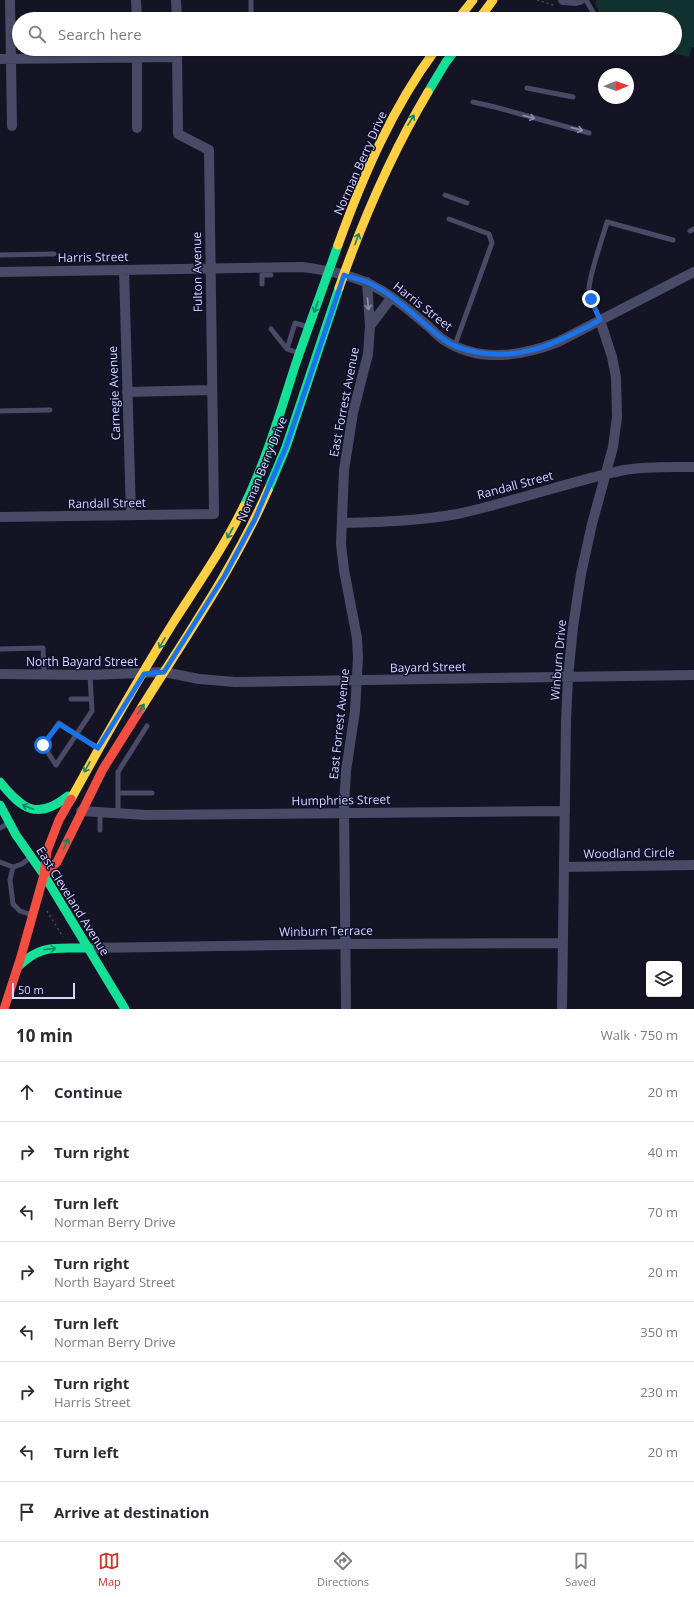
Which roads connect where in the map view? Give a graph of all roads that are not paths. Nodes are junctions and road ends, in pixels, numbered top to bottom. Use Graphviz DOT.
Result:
graph roads {
  1 [pos="10,0"];
  2 [pos="136,0"];
  3 [pos="176,0"];
  4 [pos="251,0"];
  5 [pos="473,0"];
  6 [pos="493,0"];
  7 [pos="564,0"];
  8 [pos="580,0"];
  9 [pos="586,0"];
  10 [pos="136,12"];
  11 [pos="177,12"];
  12 [pos="252,12"];
  13 [pos="464,12"];
  14 [pos="484,12"];
  15 [pos="593,12"];
  16 [pos="71,56"];
  17 [pos="137,56"];
  18 [pos="177,56"];
  19 [pos="431,56"];
  20 [pos="451,56"];
  21 [pos="5,59"];
  22 [pos="527,88"];
  23 [pos="573,97"];
  24 [pos="473,102"];
  25 [pos="12,126"];
  26 [pos="137,128"];
  27 [pos="589,133"];
  28 [pos="445,195"];
  29 [pos="466,202"];
  30 [pos="449,219"];
  31 [pos="673,240"];
  32 [pos="54,254"];
  33 [pos="0,255"];
  34 [pos="210,268"];
  35 [pos="124,270"];
  36 [pos="329,270"];
  37 [pos="0,272"];
  38 [pos="694,272"];
  39 [pos="271,275"];
  40 [pos="344,275"];
  41 [pos="367,282"];
  42 [pos="262,284"];
  43 [pos="392,297"];
  44 [pos="600,320"];
  45 [pos="370,326"];
  46 [pos="309,327"];
  47 [pos="271,329"];
  48 [pos="455,346"];
  49 [pos="287,349"];
  50 [pos="300,354"];
  51 [pos="211,390"];
  52 [pos="127,392"];
  53 [pos="50,410"];
  54 [pos="0,411"];
  55 [pos="694,467"];
  56 [pos="606,475"];
  57 [pos="214,514"];
  58 [pos="130,515"];
  59 [pos="0,517"];
  60 [pos="342,523"];
  61 [pos="0,649"];
  62 [pos="164,672"];
  63 [pos="0,674"];
  64 [pos="144,674"];
  65 [pos="44,675"];
  66 [pos="90,675"];
  67 [pos="694,675"];
  68 [pos="568,677"];
  69 [pos="358,681"];
  70 [pos="71,699"];
  71 [pos="91,699"];
  72 [pos="147,726"];
  73 [pos="76,734"];
  74 [pos="98,748"];
  75 [pos="0,782"];
  76 [pos="74,791"];
  77 [pos="118,793"];
  78 [pos="152,793"];
  79 [pos="0,805"];
  80 [pos="81,811"];
  81 [pos="564,811"];
  82 [pos="100,813"];
  83 [pos="118,813"];
  84 [pos="344,813"];
  85 [pos="10,823"];
  86 [pos="0,828"];
  87 [pos="100,830"];
  88 [pos="32,857"];
  89 [pos="0,862"];
  90 [pos="694,865"];
  91 [pos="13,867"];
  92 [pos="564,868"];
  93 [pos="44,875"];
  94 [pos="33,915"];
  95 [pos="563,943"];
  96 [pos="346,944"];
  97 [pos="89,948"];
  98 [pos="18,968"];
  99 [pos="4,1009"];
  100 [pos="125,1009"];
  101 [pos="346,1009"];
  102 [pos="562,1009"];
  1 -- 21 [label="street"];
  2 -- 10 [label="street"];
  3 -- 11 [label="street"];
  4 -- 12 [label="lane"];
  5 -- 13 [label="main road"];
  6 -- 14 [label="main road"];
  7 -- 8 [label="street"];
  9 -- 15 [label="lane"];
  16 -- 21 [label="street"];
  17 -- 26 [label="street"];
  18 -- 34 [label="street, Fulton Avenue"];
  19 -- 36 [label="main road, Norman Berry Drive"];
  40 -- 20 [label="main road, Norman Berry Drive, one-way"];
  21 -- 25 [label="street"];
  22 -- 23 [label="lane"];
  24 -- 27 [label="lane, one-way"];
  28 -- 29 [label="lane"];
  30 -- 48 [label="lane"];
  31 -- 44 [label="lane"];
  32 -- 33 [label="lane"];
  34 -- 35 [label="street, Harris Street"];
  34 -- 36 [label="street, Harris Street"];
  34 -- 51 [label="street, Fulton Avenue"];
  35 -- 37 [label="street, Harris Street"];
  35 -- 52 [label="street, Carnegie Avenue"];
  36 -- 40 [label="street, Harris Street"];
  36 -- 46 [label="main road, Norman Berry Drive, one-way"];
  38 -- 44 [label="street, Harris Street"];
  39 -- 42 [label="lane"];
  40 -- 41 [label="street, Harris Street"];
  40 -- 62 [label="main road, Norman Berry Drive"];
  41 -- 43 [label="street, Harris Street"];
  41 -- 45 [label="street, East Forrest Avenue, one-way"];
  43 -- 45 [label="street"];
  43 -- 48 [label="street, Harris Street"];
  44 -- 48 [label="street, Harris Street"];
  44 -- 56 [label="street, Winburn Drive"];
  45 -- 60 [label="street, East Forrest Avenue"];
  46 -- 49 [label="lane"];
  46 -- 50 [label="main road, Norman Berry Drive"];
  47 -- 49 [label="lane"];
  49 -- 50 [label="lane"];
  50 -- 64 [label="main road, Norman Berry Drive, one-way"];
  51 -- 52 [label="street"];
  51 -- 57 [label="street, Fulton Avenue"];
  52 -- 58 [label="street, Carnegie Avenue"];
  53 -- 54 [label="lane"];
  55 -- 56 [label="street, Randall Street"];
  56 -- 60 [label="street, Randall Street"];
  56 -- 68 [label="street, Winburn Drive"];
  57 -- 58 [label="street, Randall Street"];
  58 -- 59 [label="street, Randall Street"];
  60 -- 69 [label="street, East Forrest Avenue"];
  61 -- 65 [label="lane"];
  62 -- 64 [label="street, North Bayard Street"];
  62 -- 69 [label="street, Bayard Street"];
  80 -- 62 [label="main road, Norman Berry Drive, one-way"];
  63 -- 65 [label="street, North Bayard Street"];
  64 -- 66 [label="street, North Bayard Street"];
  64 -- 74 [label="main road, Norman Berry Drive"];
  65 -- 66 [label="street, North Bayard Street"];
  66 -- 71 [label="lane"];
  67 -- 68 [label="street, Bayard Street"];
  68 -- 69 [label="street, Bayard Street"];
  68 -- 81 [label="street, Winburn Drive"];
  69 -- 84 [label="street, East Forrest Avenue"];
  70 -- 71 [label="lane"];
  71 -- 73 [label="lane"];
  72 -- 77 [label="lane"];
  73 -- 73 [label="lane"];
  73 -- 74 [label="lane"];
  74 -- 76 [label="main road, Norman Berry Drive, one-way"];
  76 -- 75 [label="main road, one-way"];
  76 -- 93 [label="main road, Norman Berry Drive"];
  77 -- 78 [label="lane"];
  77 -- 83 [label="lane"];
  79 -- 85 [label="main road, East Cleveland Avenue"];
  80 -- 82 [label="street"];
  93 -- 80 [label="main road, Norman Berry Drive, one-way"];
  81 -- 84 [label="street, Humphries Street"];
  81 -- 92 [label="street, Winburn Drive"];
  82 -- 83 [label="street"];
  82 -- 87 [label="lane"];
  83 -- 84 [label="street, Humphries Street"];
  84 -- 96 [label="street, East Forrest Avenue"];
  85 -- 86 [label="lane"];
  85 -- 88 [label="main road, East Cleveland Avenue"];
  88 -- 91 [label="lane"];
  88 -- 93 [label="main road, East Cleveland Avenue"];
  89 -- 91 [label="lane"];
  90 -- 92 [label="street, Woodland Circle"];
  91 -- 94 [label="lane"];
  92 -- 95 [label="street, Winburn Drive"];
  93 -- 94 [label="main road, Norman Berry Drive"];
  93 -- 97 [label="main road, East Cleveland Avenue"];
  94 -- 98 [label="main road, Norman Berry Drive"];
  95 -- 96 [label="street, Winburn Terrace"];
  95 -- 102 [label="street, Winburn Drive"];
  96 -- 97 [label="street, Winburn Terrace"];
  96 -- 101 [label="street, East Forrest Avenue"];
  98 -- 97 [label="main road, one-way"];
  97 -- 100 [label="main road, East Cleveland Avenue"];
  98 -- 99 [label="main road, Norman Berry Drive"];
}
